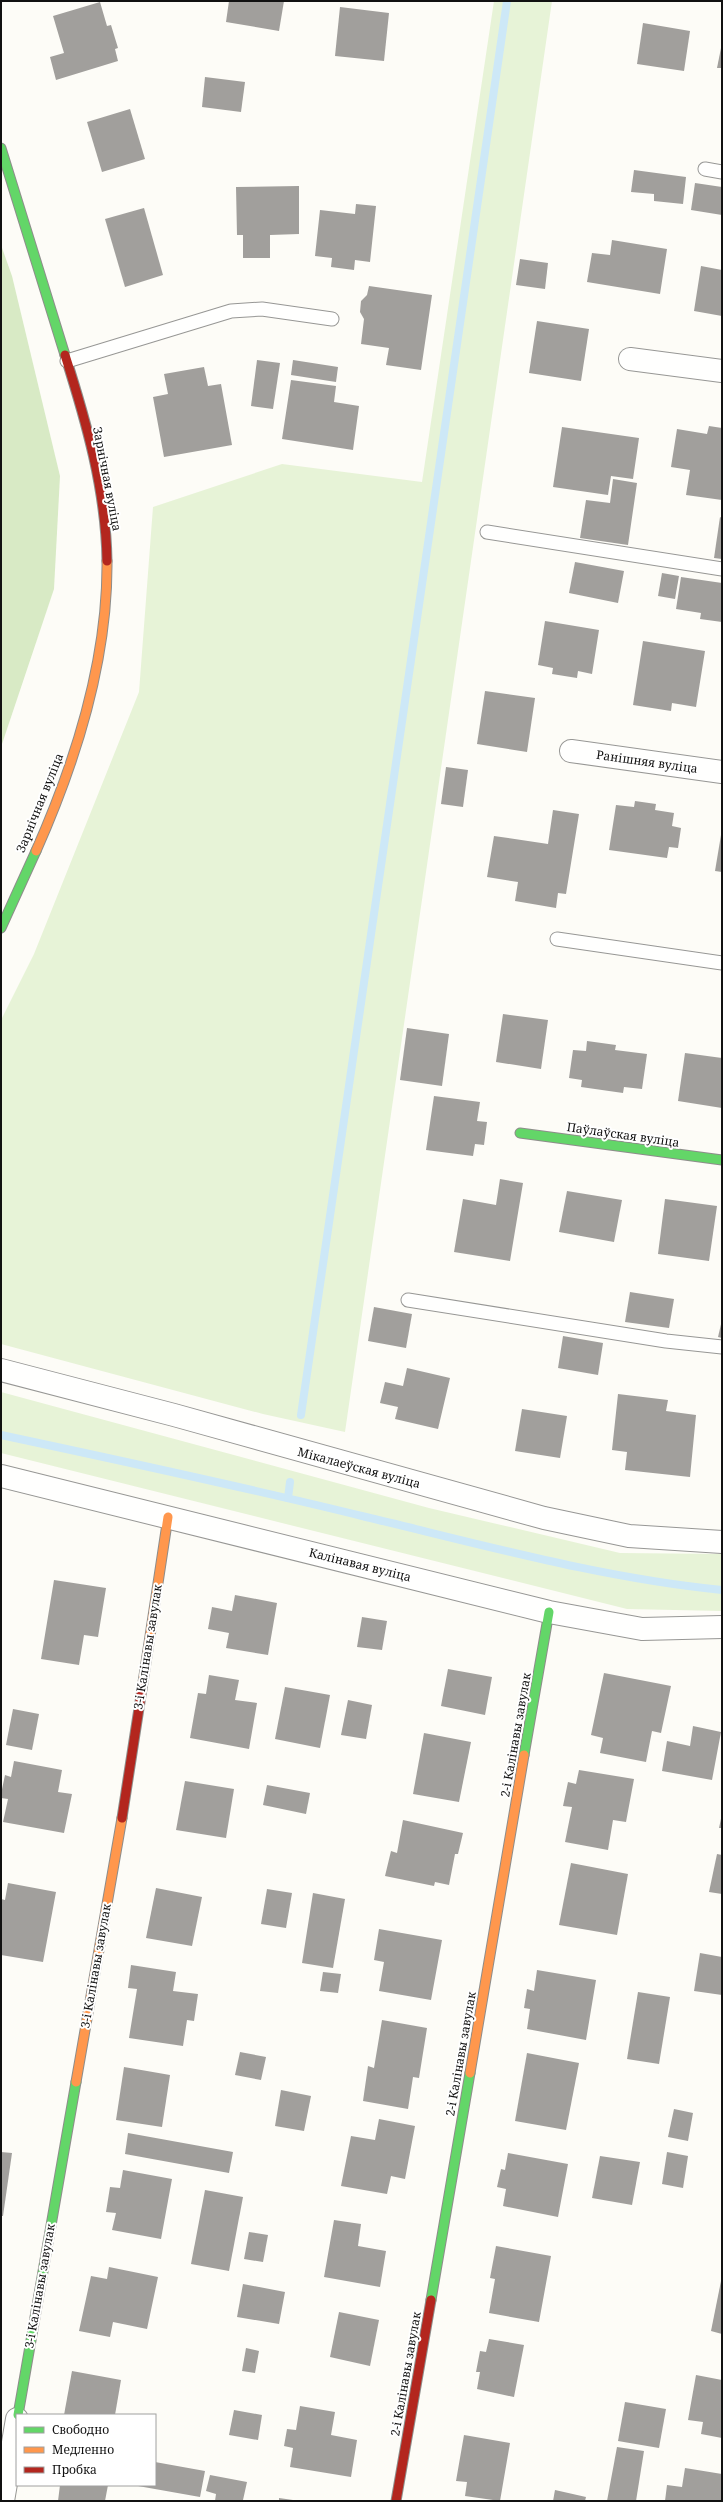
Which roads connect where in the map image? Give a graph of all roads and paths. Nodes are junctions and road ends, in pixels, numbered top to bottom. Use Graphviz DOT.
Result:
graph roads {
  1 [pos="1,148"];
  2 [pos="705,169"];
  3 [pos="722,172"];
  4 [pos="332,319"];
  5 [pos="630,359"];
  6 [pos="67,361"];
  7 [pos="722,371"];
  8 [pos="488,532"];
  9 [pos="722,569"];
  10 [pos="571,751"];
  11 [pos="722,772"];
  12 [pos="1,928"];
  13 [pos="557,939"];
  14 [pos="722,963"];
  15 [pos="520,1133"];
  16 [pos="722,1160"];
  17 [pos="408,1300"];
  18 [pos="722,1347"];
  19 [pos="1,1370"];
  20 [pos="1,1476"];
  21 [pos="168,1517"];
  22 [pos="722,1542"];
  23 [pos="549,1612"];
  24 [pos="722,1627"];
  25 [pos="18,2414"];
  26 [pos="16,2424"];
  27 [pos="3,2501"];
  28 [pos="396,2501"];
  1 -- 6 [label="street, Зарнічная вуліца"];
  2 -- 3 [label="lane"];
  4 -- 6 [label="lane"];
  5 -- 7 [label="street"];
  6 -- 12 [label="street, Зарнічная вуліца"];
  8 -- 9 [label="lane"];
  10 -- 11 [label="street, Ранішняя вуліца"];
  13 -- 14 [label="lane"];
  15 -- 16 [label="street, Паўлаўская вуліца"];
  17 -- 18 [label="lane"];
  19 -- 22 [label="street, Мікалаеўская вуліца"];
  20 -- 21 [label="street, Калінавая вуліца"];
  21 -- 23 [label="street, Калінавая вуліца"];
  21 -- 25 [label="street, 3-і Калінавы завулак"];
  23 -- 24 [label="street, Калінавая вуліца"];
  23 -- 28 [label="street, 2-і Калінавы завулак"];
  26 -- 27 [label="street"];
}
